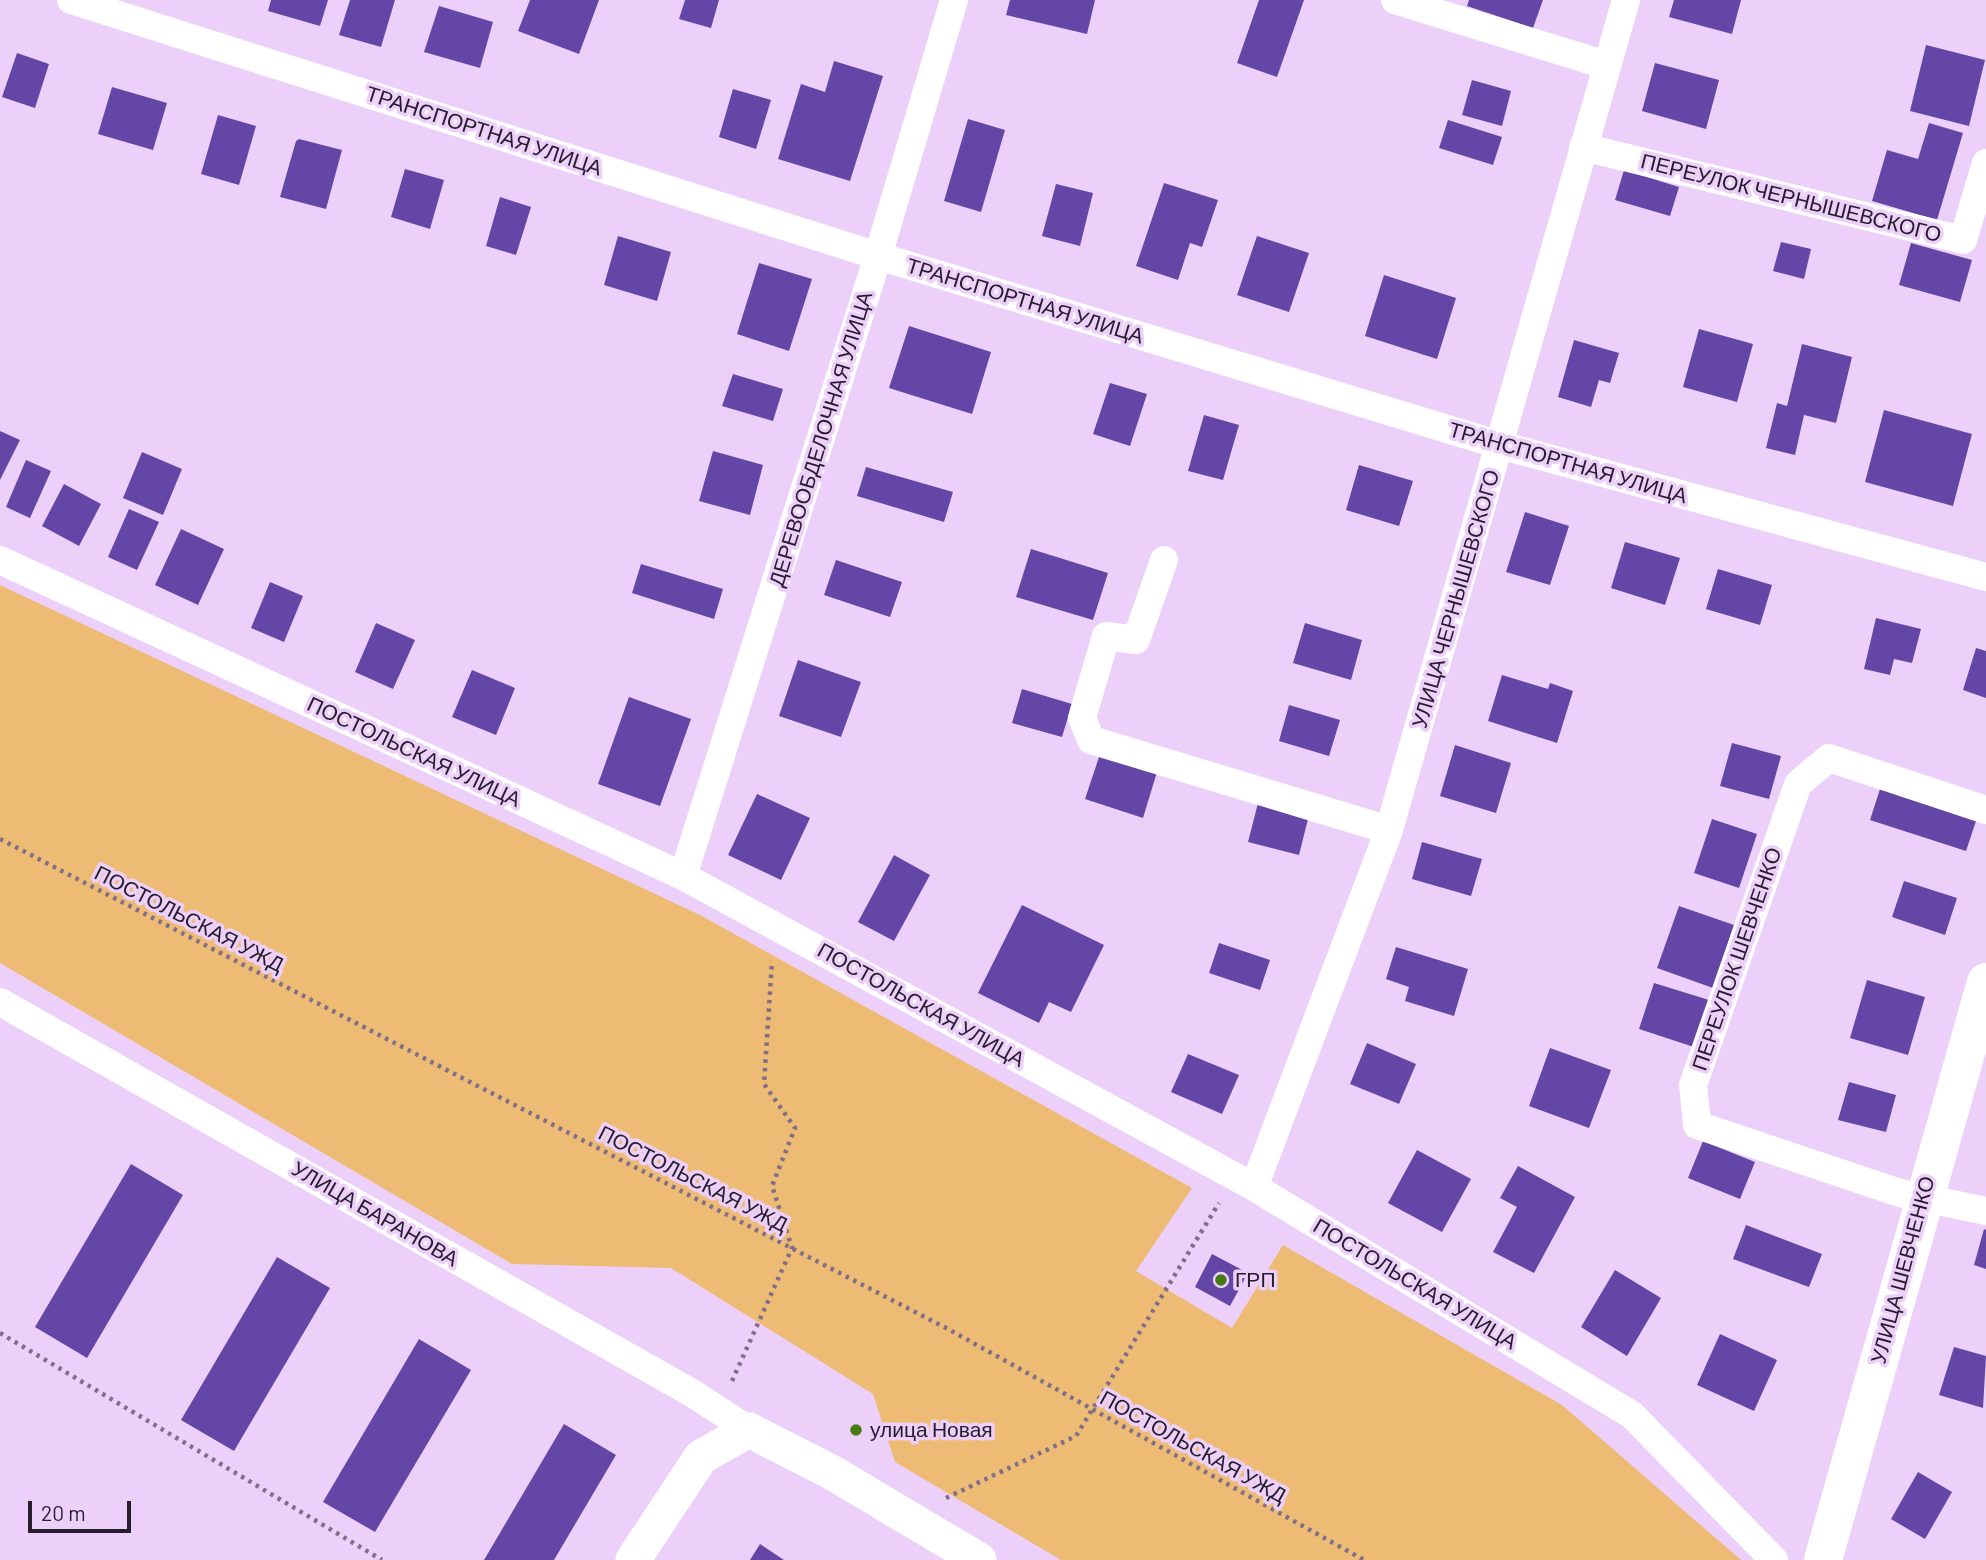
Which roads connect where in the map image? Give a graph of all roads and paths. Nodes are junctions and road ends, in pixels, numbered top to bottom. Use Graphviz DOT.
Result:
graph roads {
  1 [pos="954,0"];
  2 [pos="1395,0"];
  3 [pos="1626,0"];
  4 [pos="85,2"];
  5 [pos="1606,65"];
  6 [pos="1583,147"];
  7 [pos="1986,163"];
  8 [pos="878,257"];
  9 [pos="1500,445"];
  10 [pos="1164,559"];
  11 [pos="0,560"];
  12 [pos="1986,577"];
  13 [pos="1986,810"];
  14 [pos="1389,830"];
  15 [pos="0,839"];
  16 [pos="683,876"];
  17 [pos="775,926"];
  18 [pos="1984,997"];
  19 [pos="0,1002"];
  20 [pos="1254,1187"];
  21 [pos="1923,1195"];
  22 [pos="1986,1211"];
  23 [pos="792,1248"];
  24 [pos="0,1333"];
  25 [pos="732,1382"];
  26 [pos="1093,1409"];
  27 [pos="749,1430"];
  28 [pos="944,1499"];
  29 [pos="382,1560"];
  30 [pos="633,1560"];
  31 [pos="979,1560"];
  32 [pos="1364,1560"];
  33 [pos="1774,1560"];
  34 [pos="1823,1560"];
  1 -- 8 [label="street, ДЕРЕВООБДЕЛОЧНАЯ УЛИЦА"];
  2 -- 5 [label="street"];
  3 -- 5 [label="street, УЛИЦА ЧЕРНЫШЕВСКОГО"];
  4 -- 8 [label="street, ТРАНСПОРТНАЯ УЛИЦА"];
  5 -- 6 [label="street, УЛИЦА ЧЕРНЫШЕВСКОГО"];
  6 -- 7 [label="street, ПЕРЕУЛОК ЧЕРНЫШЕВСКОГО"];
  6 -- 9 [label="street, УЛИЦА ЧЕРНЫШЕВСКОГО"];
  8 -- 9 [label="street, ТРАНСПОРТНАЯ УЛИЦА"];
  8 -- 16 [label="street, ДЕРЕВООБДЕЛОЧНАЯ УЛИЦА"];
  9 -- 12 [label="street, ТРАНСПОРТНАЯ УЛИЦА"];
  9 -- 14 [label="street, УЛИЦА ЧЕРНЫШЕВСКОГО"];
  10 -- 14 [label="street"];
  11 -- 16 [label="street, ПОСТОЛЬСКАЯ УЛИЦА"];
  13 -- 21 [label="street, ПЕРЕУЛОК ШЕВЧЕНКО"];
  14 -- 20 [label="street, УЛИЦА ЧЕРНЫШЕВСКОГО"];
  15 -- 23 [label="path, ПОСТОЛЬСКАЯ УЖД"];
  16 -- 17 [label="street, ПОСТОЛЬСКАЯ УЛИЦА"];
  17 -- 20 [label="street, ПОСТОЛЬСКАЯ УЛИЦА"];
  17 -- 23 [label="path"];
  18 -- 21 [label="main road, УЛИЦА ШЕВЧЕНКО"];
  19 -- 27 [label="street, УЛИЦА БАРАНОВА"];
  20 -- 26 [label="path"];
  20 -- 33 [label="street, ПОСТОЛЬСКАЯ УЛИЦА"];
  21 -- 22 [label="street, ПЕРЕУЛОК ШЕВЧЕНКО"];
  21 -- 34 [label="main road, УЛИЦА ШЕВЧЕНКО"];
  23 -- 25 [label="path"];
  23 -- 26 [label="path, ПОСТОЛЬСКАЯ УЖД"];
  24 -- 29 [label="path"];
  26 -- 28 [label="path"];
  26 -- 32 [label="path, ПОСТОЛЬСКАЯ УЖД"];
  27 -- 30 [label="street"];
  27 -- 31 [label="street"];
}
